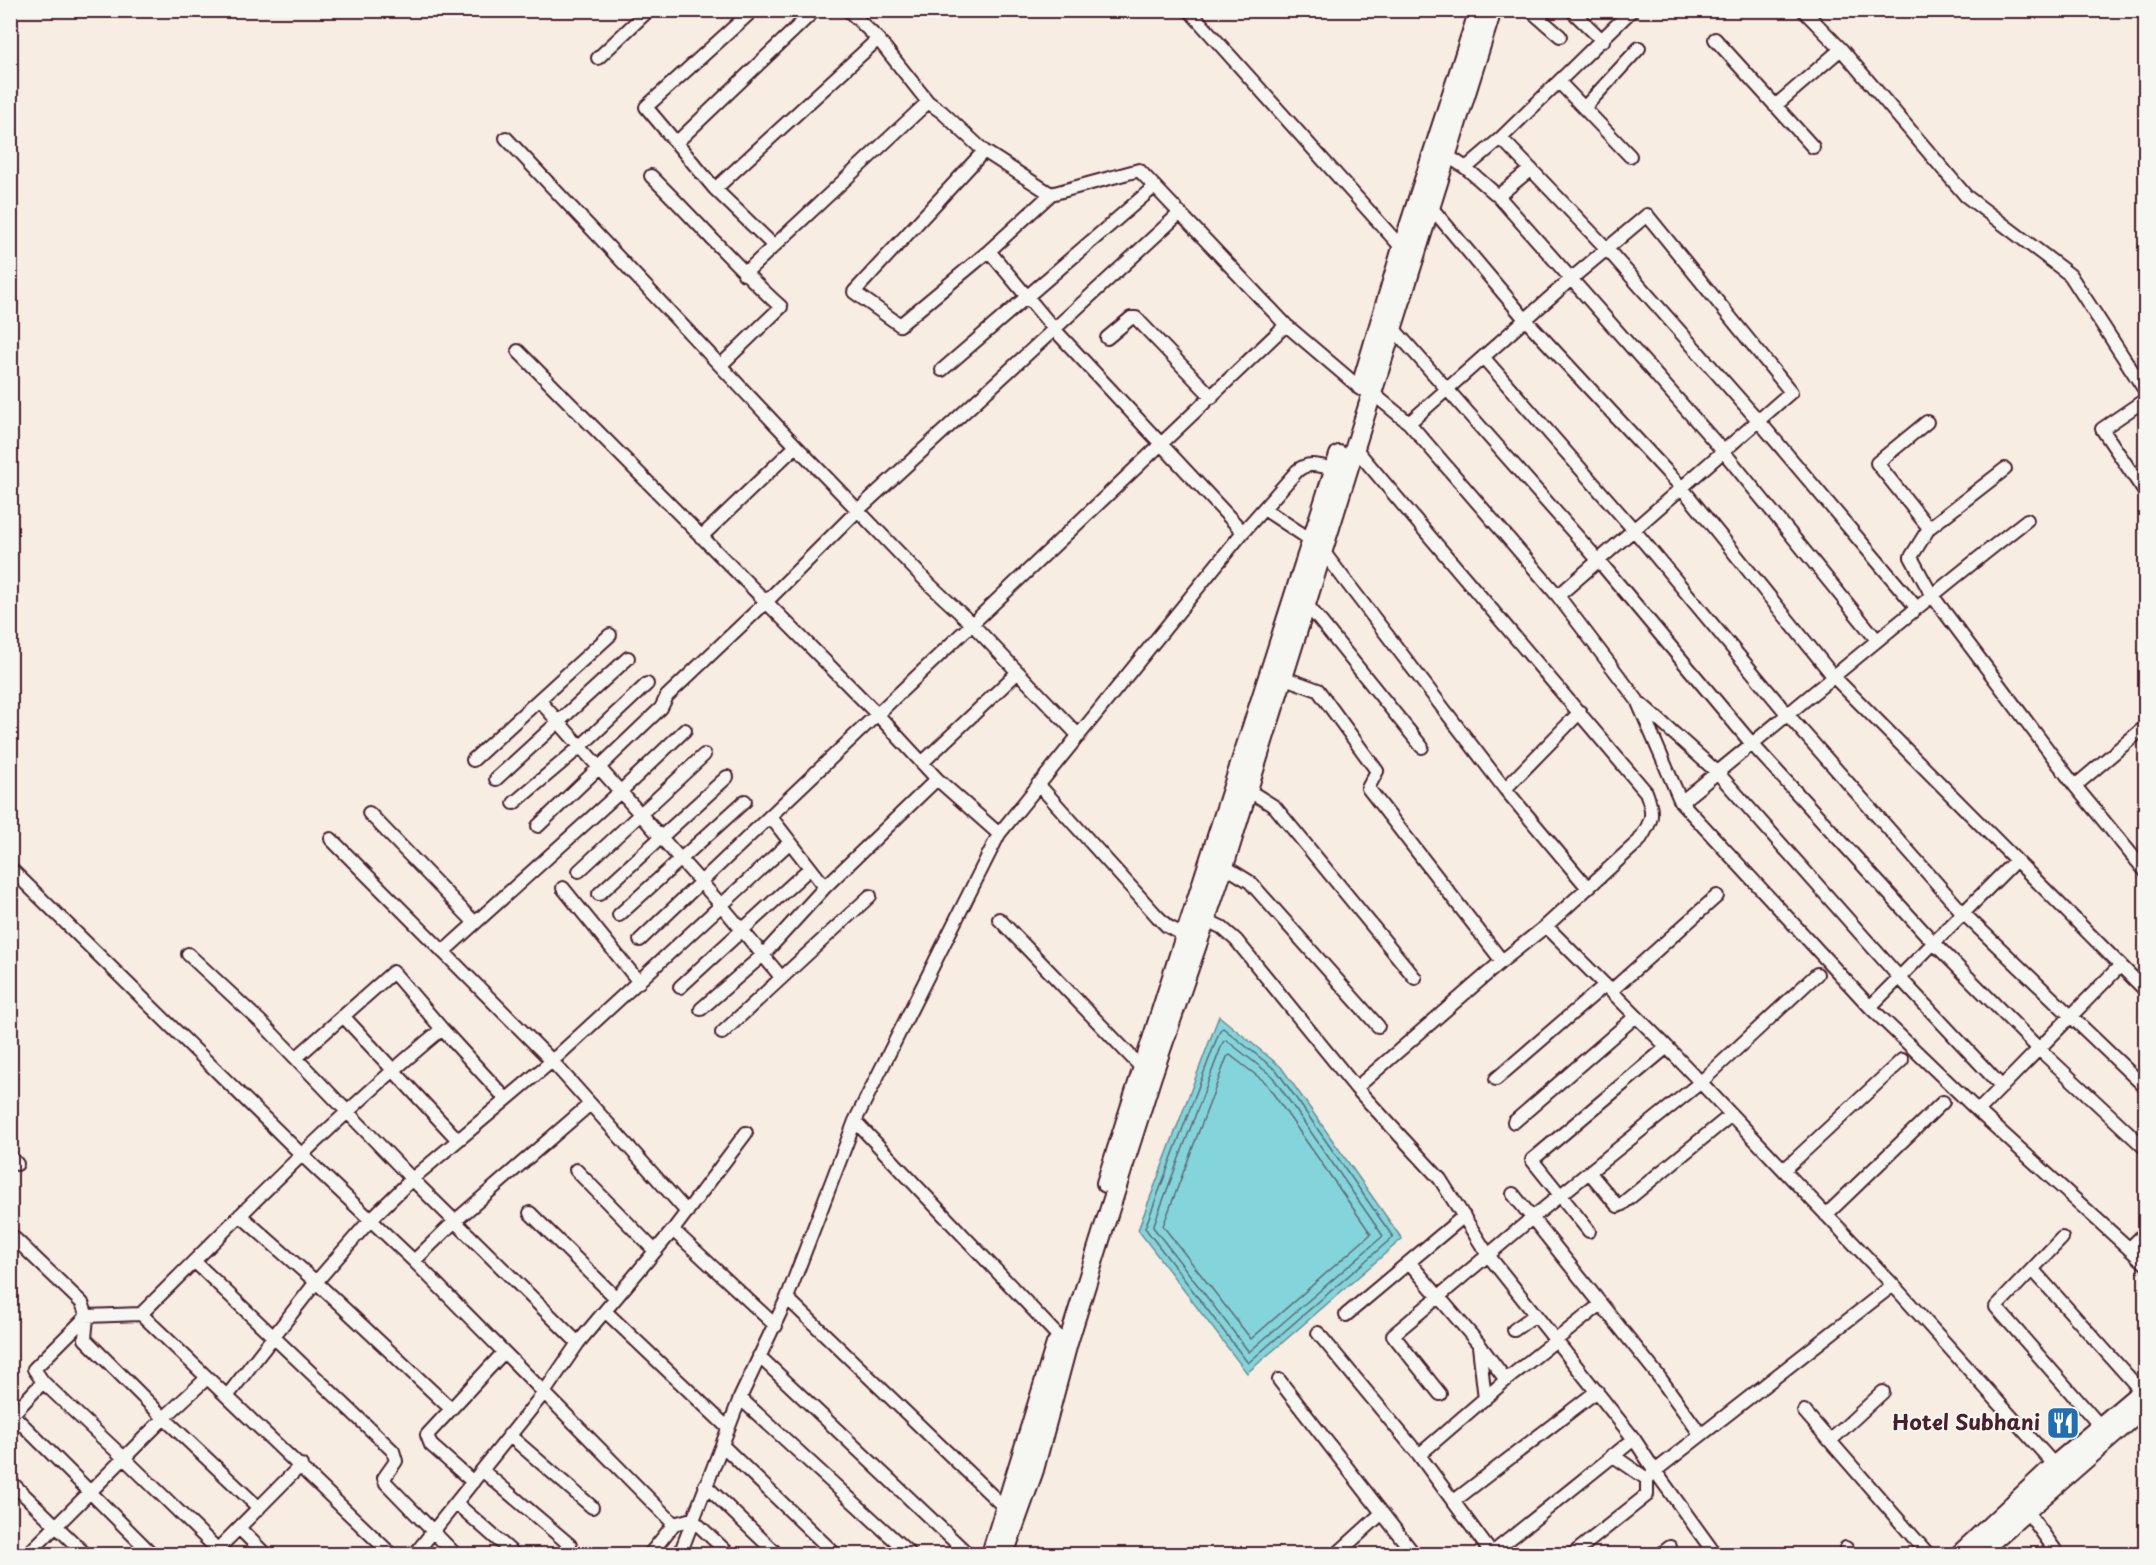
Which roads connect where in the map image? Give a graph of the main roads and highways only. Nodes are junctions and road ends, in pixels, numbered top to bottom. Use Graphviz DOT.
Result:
graph roads {
  1 [pos="1479,10"];
  2 [pos="1492,10"];
  3 [pos="1365,390"];
  4 [pos="1316,545"];
  5 [pos="2144,1395"];
  6 [pos="2060,1471"];
  7 [pos="991,1554"];
  8 [pos="1004,1554"];
  9 [pos="1960,1554"];
  10 [pos="1977,1554"];
  1 -- 3 [label="highway"];
  2 -- 3 [label="highway"];
  3 -- 4 [label="highway"];
  3 -- 4 [label="highway"];
  4 -- 7 [label="highway"];
  4 -- 8 [label="highway"];
  5 -- 6 [label="highway"];
  5 -- 6 [label="highway"];
  6 -- 9 [label="highway"];
  6 -- 10 [label="highway"];
}
